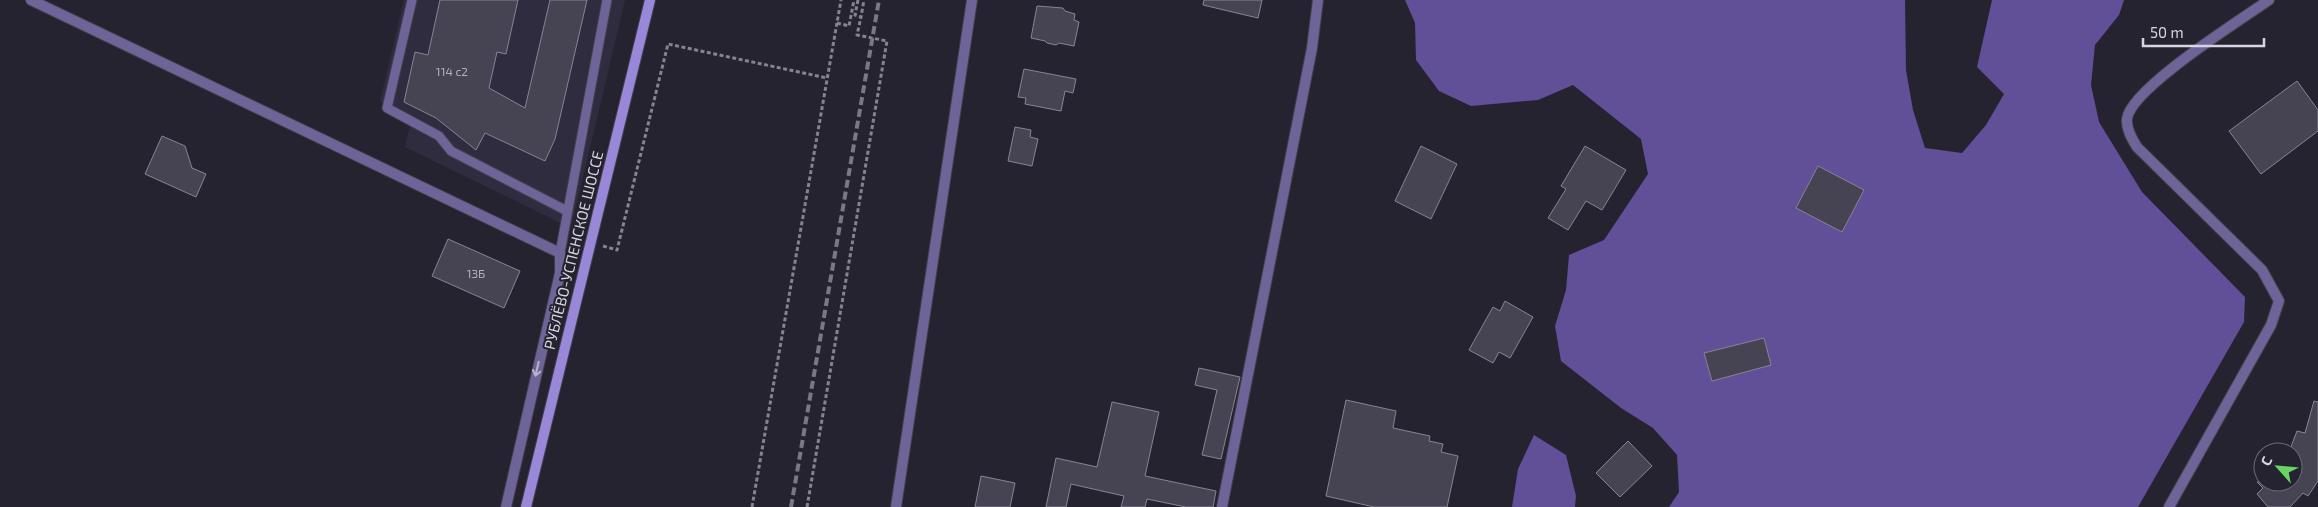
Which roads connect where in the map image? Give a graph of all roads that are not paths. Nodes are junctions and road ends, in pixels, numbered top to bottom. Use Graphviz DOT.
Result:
graph roads {
  1 [pos="31,0"];
  2 [pos="412,0"];
  3 [pos="607,0"];
  4 [pos="650,0"];
  5 [pos="972,0"];
  6 [pos="1318,0"];
  7 [pos="2269,0"];
  8 [pos="567,211"];
  9 [pos="560,253"];
  10 [pos="506,507"];
  11 [pos="526,507"];
  12 [pos="896,507"];
  13 [pos="1222,507"];
  14 [pos="2169,507"];
  1 -- 9 [label="street"];
  2 -- 8 [label="lane"];
  3 -- 8 [label="lane"];
  4 -- 11 [label="main road, РУБЛЁВО-УСПЕНСКОЕ ШОССЕ"];
  5 -- 12 [label="street"];
  6 -- 13 [label="street"];
  7 -- 14 [label="street"];
  8 -- 9 [label="lane"];
  9 -- 10 [label="street, one-way"];
}
